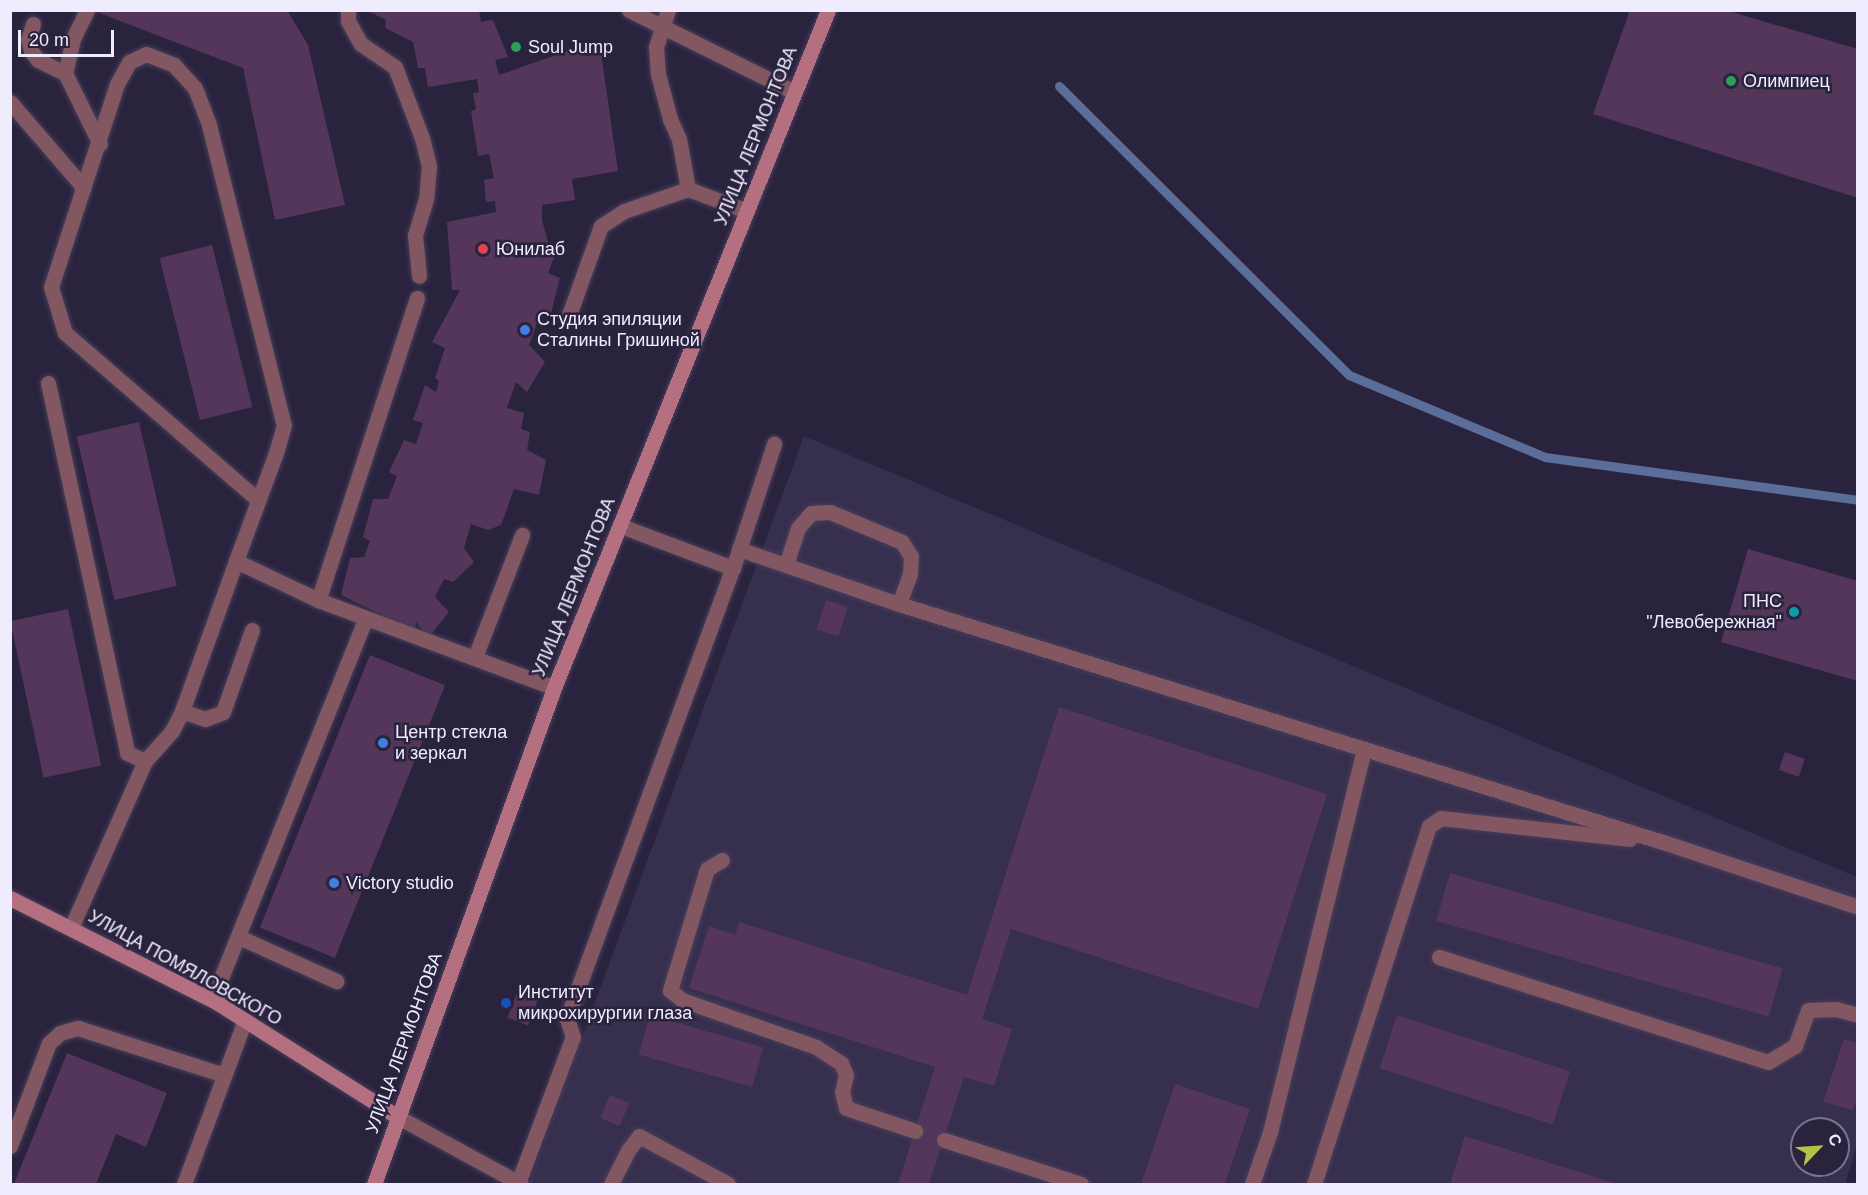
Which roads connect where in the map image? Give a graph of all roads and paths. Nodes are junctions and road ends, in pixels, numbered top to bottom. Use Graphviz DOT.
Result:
graph roads {
  1 [pos="87,10"];
  2 [pos="348,10"];
  3 [pos="629,10"];
  4 [pos="669,10"];
  5 [pos="828,10"];
  6 [pos="33,24"];
  7 [pos="662,27"];
  8 [pos="65,73"];
  9 [pos="794,92"];
  10 [pos="10,102"];
  11 [pos="100,144"];
  12 [pos="84,188"];
  13 [pos="688,189"];
  14 [pos="747,211"];
  15 [pos="419,276"];
  16 [pos="417,298"];
  17 [pos="568,318"];
  18 [pos="48,384"];
  19 [pos="774,444"];
  20 [pos="258,500"];
  21 [pos="621,526"];
  22 [pos="522,535"];
  23 [pos="739,549"];
  24 [pos="236,561"];
  25 [pos="786,565"];
  26 [pos="733,568"];
  27 [pos="318,600"];
  28 [pos="899,604"];
  29 [pos="366,618"];
  30 [pos="252,630"];
  31 [pos="475,657"];
  32 [pos="554,688"];
  33 [pos="182,711"];
  34 [pos="1364,750"];
  35 [pos="145,761"];
  36 [pos="1666,843"];
  37 [pos="722,860"];
  38 [pos="10,898"];
  39 [pos="1857,907"];
  40 [pos="71,928"];
  41 [pos="239,937"];
  42 [pos="1439,957"];
  43 [pos="336,981"];
  44 [pos="216,1002"];
  45 [pos="1857,1015"];
  46 [pos="245,1020"];
  47 [pos="224,1075"];
  48 [pos="398,1117"];
  49 [pos="915,1131"];
  50 [pos="944,1140"];
  51 [pos="10,1146"];
  52 [pos="520,1184"];
  53 [pos="184,1185"];
  54 [pos="374,1185"];
  55 [pos="611,1185"];
  56 [pos="728,1185"];
  57 [pos="1082,1185"];
  58 [pos="1252,1185"];
  59 [pos="1314,1185"];
  1 -- 8 [label="lane"];
  2 -- 15 [label="lane"];
  3 -- 7 [label="lane"];
  4 -- 7 [label="lane"];
  5 -- 9 [label="main road, УЛИЦА ЛЕРМОНТОВА"];
  6 -- 8 [label="lane"];
  7 -- 9 [label="lane"];
  7 -- 13 [label="lane"];
  8 -- 11 [label="lane"];
  9 -- 14 [label="main road, УЛИЦА ЛЕРМОНТОВА"];
  10 -- 12 [label="lane"];
  11 -- 12 [label="lane"];
  11 -- 20 [label="lane"];
  12 -- 20 [label="lane"];
  13 -- 14 [label="lane"];
  13 -- 17 [label="lane"];
  14 -- 21 [label="main road, УЛИЦА ЛЕРМОНТОВА"];
  16 -- 27 [label="lane"];
  18 -- 35 [label="lane"];
  19 -- 23 [label="lane"];
  20 -- 24 [label="lane"];
  21 -- 26 [label="lane"];
  21 -- 32 [label="main road, УЛИЦА ЛЕРМОНТОВА"];
  22 -- 31 [label="lane"];
  23 -- 25 [label="lane"];
  23 -- 26 [label="lane"];
  24 -- 27 [label="lane"];
  24 -- 33 [label="lane"];
  25 -- 28 [label="lane"];
  25 -- 28 [label="lane"];
  26 -- 52 [label="lane"];
  27 -- 29 [label="lane"];
  28 -- 34 [label="lane"];
  29 -- 31 [label="lane"];
  29 -- 41 [label="lane"];
  30 -- 33 [label="lane"];
  31 -- 32 [label="lane"];
  32 -- 48 [label="main road, УЛИЦА ЛЕРМОНТОВА"];
  33 -- 35 [label="lane"];
  34 -- 36 [label="lane"];
  34 -- 58 [label="lane"];
  35 -- 40 [label="lane"];
  36 -- 39 [label="lane"];
  36 -- 59 [label="lane"];
  37 -- 49 [label="lane"];
  38 -- 40 [label="main road, УЛИЦА ПОМЯЛОВСКОГО"];
  40 -- 44 [label="main road, УЛИЦА ПОМЯЛОВСКОГО"];
  41 -- 43 [label="lane"];
  41 -- 44 [label="lane"];
  42 -- 45 [label="lane"];
  44 -- 46 [label="main road, УЛИЦА ПОМЯЛОВСКОГО"];
  46 -- 47 [label="lane"];
  46 -- 48 [label="main road, УЛИЦА ПОМЯЛОВСКОГО"];
  47 -- 51 [label="lane"];
  47 -- 53 [label="lane"];
  48 -- 52 [label="lane"];
  48 -- 54 [label="main road, УЛИЦА ЛЕРМОНТОВА"];
  50 -- 57 [label="lane"];
  55 -- 56 [label="lane"];
}
